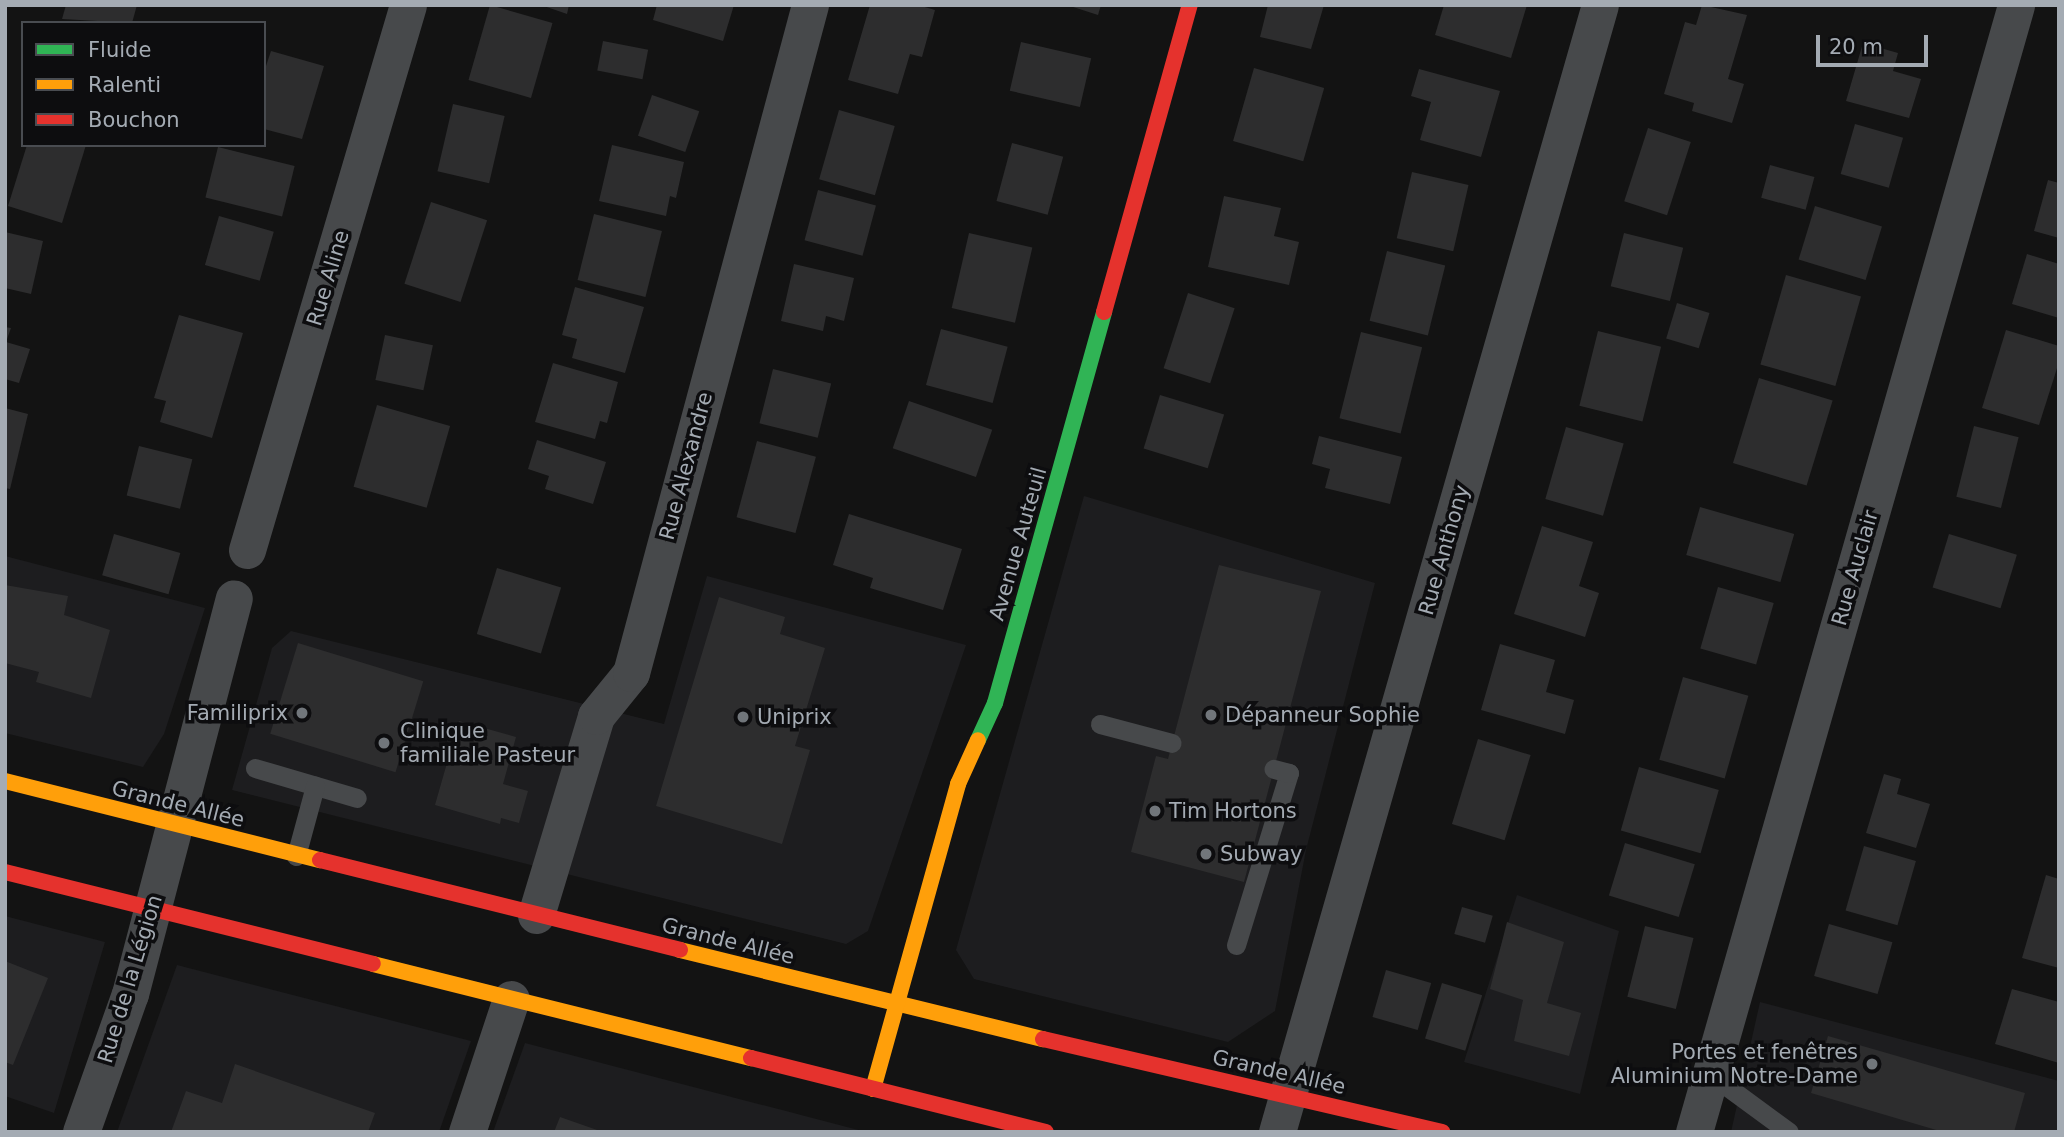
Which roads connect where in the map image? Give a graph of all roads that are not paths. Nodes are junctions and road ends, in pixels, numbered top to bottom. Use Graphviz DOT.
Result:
graph roads {
  1 [pos="408,5"];
  2 [pos="810,5"];
  3 [pos="1190,5"];
  4 [pos="1600,5"];
  5 [pos="2017,5"];
  6 [pos="247,550"];
  7 [pos="234,598"];
  8 [pos="1100,723"];
  9 [pos="1172,743"];
  10 [pos="255,768"];
  11 [pos="1274,769"];
  12 [pos="5,782"];
  13 [pos="315,786"];
  14 [pos="358,798"];
  15 [pos="173,823"];
  16 [pos="296,856"];
  17 [pos="5,872"];
  18 [pos="152,909"];
  19 [pos="537,915"];
  20 [pos="1236,945"];
  21 [pos="511,999"];
  22 [pos="895,1004"];
  23 [pos="1710,1074"];
  24 [pos="873,1089"];
  25 [pos="1287,1095"];
  26 [pos="81,1132"];
  27 [pos="467,1132"];
  28 [pos="1046,1132"];
  29 [pos="1277,1132"];
  30 [pos="1443,1132"];
  31 [pos="1695,1132"];
  32 [pos="1789,1132"];
  1 -- 6 [label="street, Rue Aline"];
  2 -- 19 [label="street, Rue Alexandre"];
  3 -- 22 [label="main road, Avenue Auteuil"];
  4 -- 25 [label="street, Rue Anthony"];
  5 -- 23 [label="street, Rue Auclair"];
  7 -- 15 [label="street"];
  8 -- 9 [label="lane"];
  10 -- 13 [label="lane"];
  11 -- 20 [label="lane"];
  12 -- 15 [label="main road, Grande Allée"];
  13 -- 14 [label="lane"];
  13 -- 16 [label="lane"];
  15 -- 16 [label="main road, Grande Allée"];
  15 -- 18 [label="street, Rue de la Légion"];
  16 -- 19 [label="main road, Grande Allée"];
  17 -- 18 [label="main road"];
  18 -- 21 [label="main road"];
  18 -- 26 [label="street, Rue de la Légion"];
  19 -- 22 [label="main road, Grande Allée"];
  21 -- 24 [label="main road"];
  21 -- 27 [label="street"];
  22 -- 24 [label="main road, Avenue Auteuil"];
  22 -- 25 [label="main road, Grande Allée"];
  23 -- 31 [label="street, Rue Auclair"];
  23 -- 32 [label="lane"];
  24 -- 28 [label="main road"];
  25 -- 29 [label="street, Rue Anthony"];
  25 -- 30 [label="main road, Grande Allée"];
}
